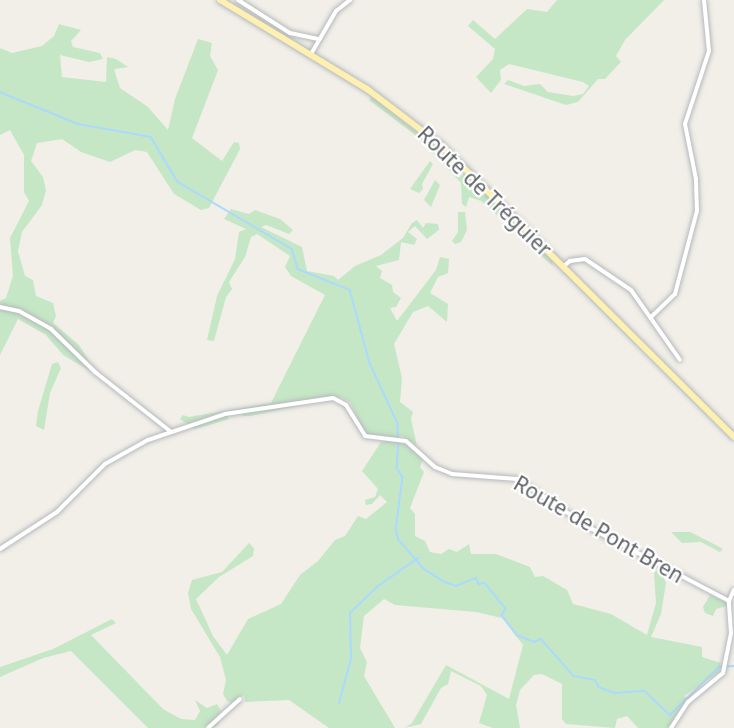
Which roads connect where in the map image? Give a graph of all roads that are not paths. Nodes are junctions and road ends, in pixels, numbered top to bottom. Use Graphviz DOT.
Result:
graph roads {
  1 [pos="220,0"];
  2 [pos="238,0"];
  3 [pos="350,0"];
  4 [pos="704,0"];
  5 [pos="319,39"];
  6 [pos="311,54"];
  7 [pos="564,267"];
  8 [pos="0,307"];
  9 [pos="651,317"];
  10 [pos="680,360"];
  11 [pos="170,432"];
  12 [pos="734,437"];
  13 [pos="0,549"];
  14 [pos="734,590"];
  15 [pos="729,601"];
  16 [pos="240,699"];
  17 [pos="208,728"];
  18 [pos="671,728"];
  1 -- 6 [label="main road, Route de Tréguier"];
  2 -- 5 [label="street"];
  3 -- 5 [label="street"];
  4 -- 9 [label="street"];
  5 -- 6 [label="street"];
  6 -- 7 [label="main road, Route de Tréguier"];
  7 -- 9 [label="street"];
  7 -- 12 [label="main road, Route de Tréguier"];
  8 -- 11 [label="street"];
  9 -- 10 [label="street"];
  11 -- 13 [label="street, Route de Pont Bren"];
  11 -- 15 [label="street, Route de Pont Bren"];
  14 -- 15 [label="street"];
  15 -- 18 [label="street"];
  16 -- 17 [label="street"];
}
